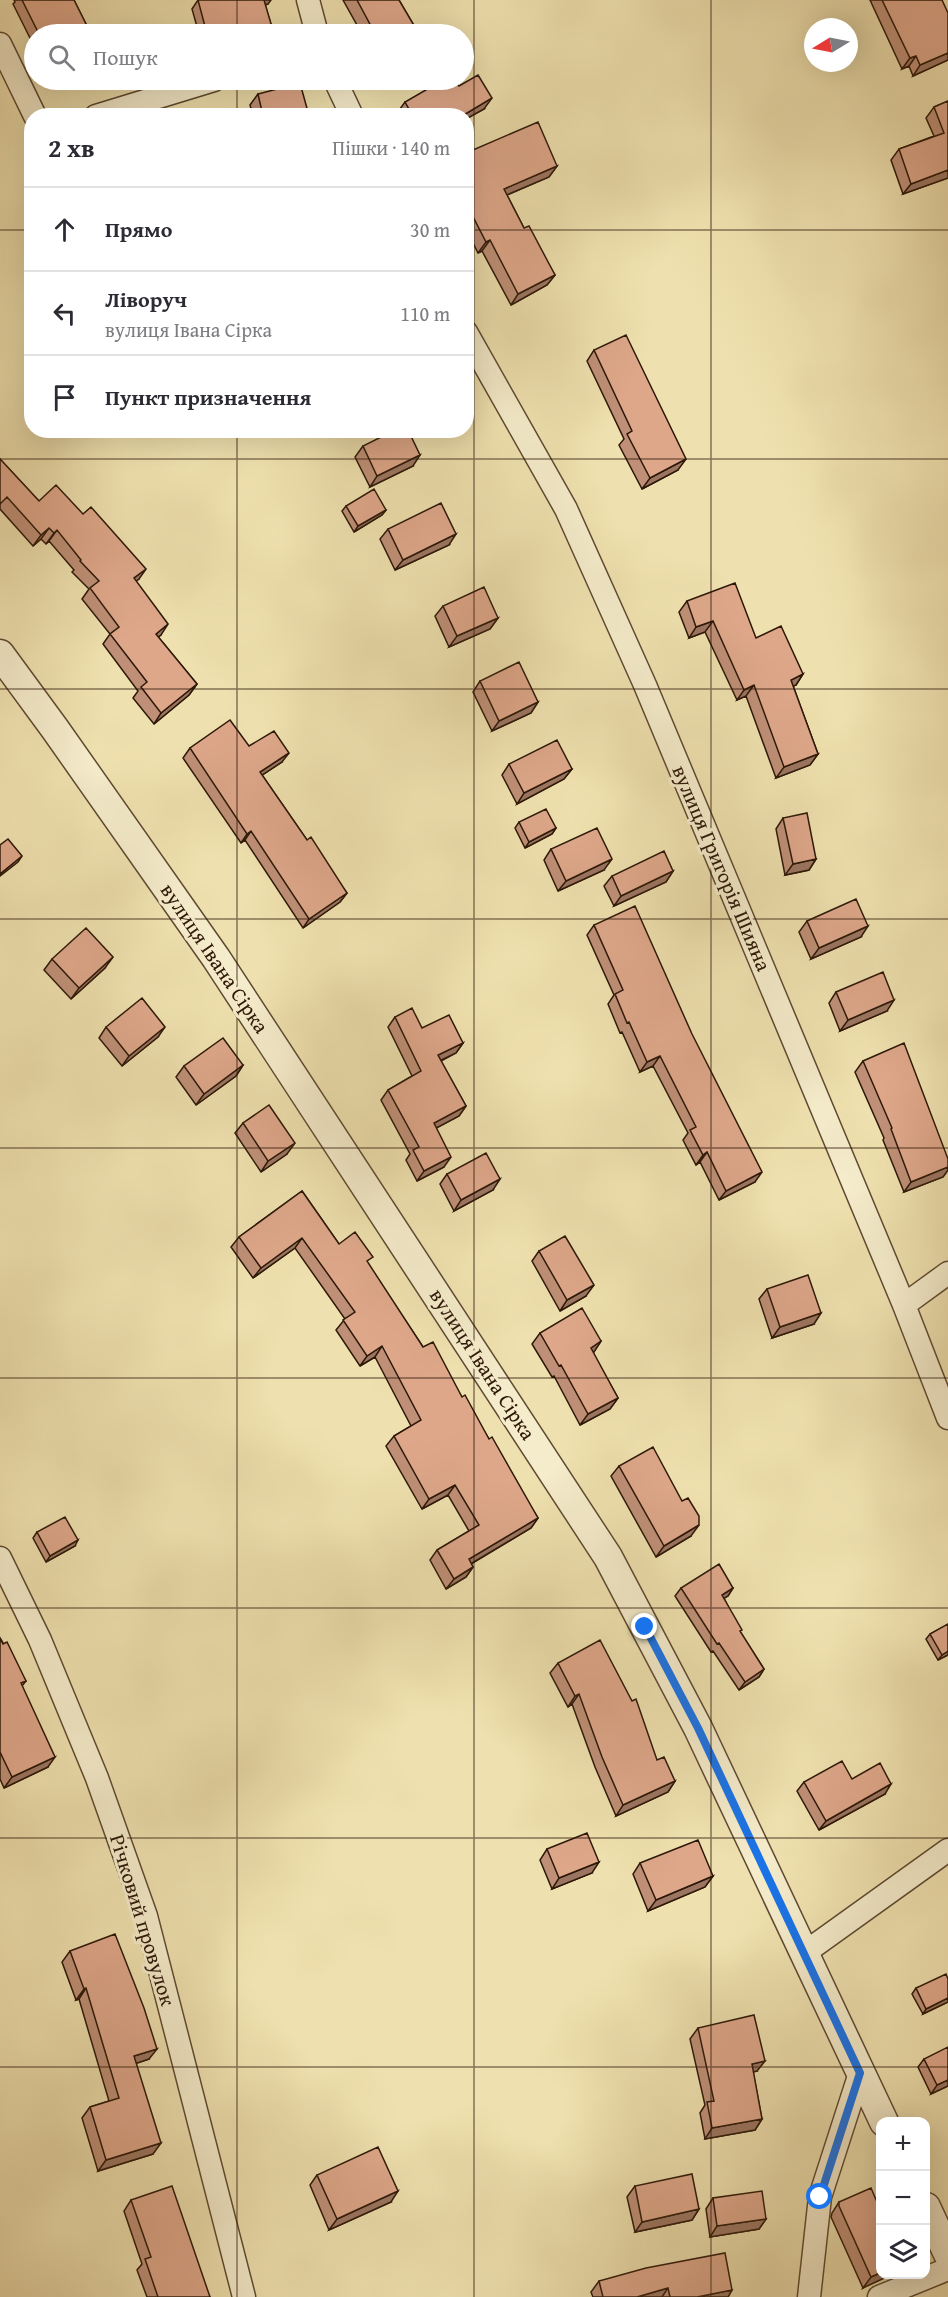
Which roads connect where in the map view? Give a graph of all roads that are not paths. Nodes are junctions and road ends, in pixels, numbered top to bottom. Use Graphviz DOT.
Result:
graph roads {
  1 [pos="308,0"];
  2 [pos="315,24"];
  3 [pos="0,44"];
  4 [pos="181,90"];
  5 [pos="340,90"];
  6 [pos="31,108"];
  7 [pos="122,108"];
  8 [pos="348,108"];
  9 [pos="474,346"];
  10 [pos="0,654"];
  11 [pos="948,1273"];
  12 [pos="904,1305"];
  13 [pos="948,1418"];
  14 [pos="0,1558"];
  15 [pos="948,1850"];
  16 [pos="803,1954"];
  17 [pos="860,2073"];
  18 [pos="882,2117"];
  19 [pos="930,2216"];
  20 [pos="948,2254"];
  21 [pos="948,2269"];
  22 [pos="244,2297"];
  23 [pos="809,2297"];
  24 [pos="879,2297"];
  1 -- 2 [label="street"];
  3 -- 6 [label="street"];
  4 -- 7 [label="street"];
  5 -- 8 [label="street"];
  9 -- 12 [label="street, вулиця Григорія Шияна"];
  10 -- 16 [label="street, вулиця Івана Сірка"];
  11 -- 12 [label="street"];
  12 -- 13 [label="street, вулиця Григорія Шияна"];
  14 -- 22 [label="street, Річковий провулок"];
  15 -- 16 [label="street"];
  16 -- 17 [label="street, вулиця Івана Сірка"];
  17 -- 18 [label="street, вулиця Івана Сірка"];
  17 -- 23 [label="street"];
  19 -- 20 [label="street"];
  21 -- 24 [label="street"];
}
